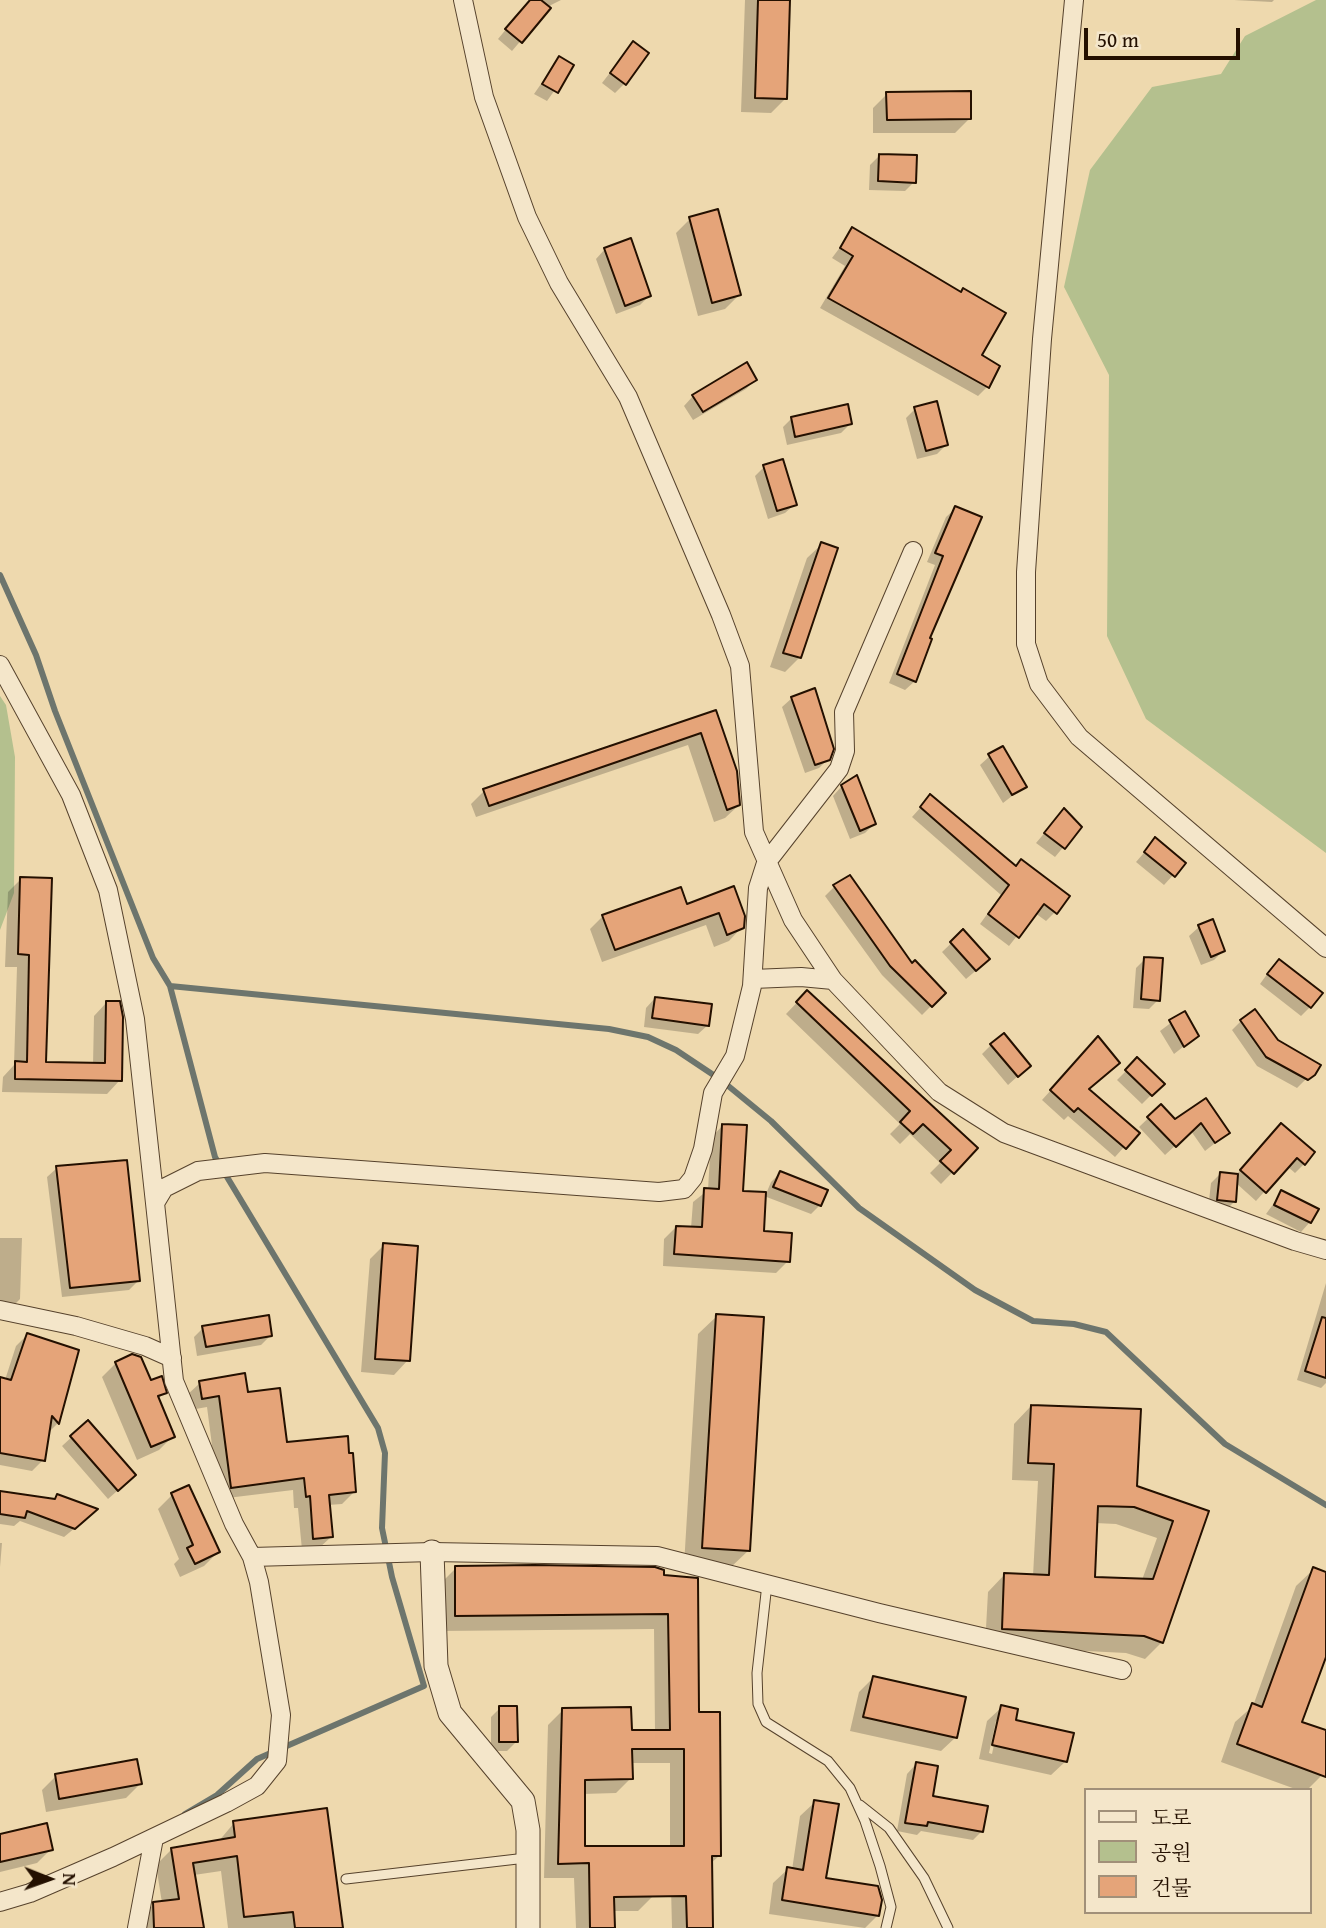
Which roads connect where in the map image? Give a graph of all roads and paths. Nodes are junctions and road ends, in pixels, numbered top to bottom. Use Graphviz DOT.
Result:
graph roads {
  1 [pos="463,0"];
  2 [pos="1074,0"];
  3 [pos="912,551"];
  4 [pos="0,665"];
  5 [pos="766,863"];
  6 [pos="1326,948"];
  7 [pos="753,979"];
  8 [pos="833,980"];
  9 [pos="155,1203"];
  10 [pos="1326,1250"];
  11 [pos="0,1310"];
  12 [pos="172,1358"];
  13 [pos="432,1552"];
  14 [pos="252,1557"];
  15 [pos="766,1584"];
  16 [pos="1122,1670"];
  17 [pos="856,1801"];
  18 [pos="154,1838"];
  19 [pos="528,1858"];
  20 [pos="346,1879"];
  21 [pos="0,1902"];
  22 [pos="137,1928"];
  23 [pos="528,1928"];
  24 [pos="886,1928"];
  25 [pos="948,1928"];
  1 -- 5 [label="street"];
  2 -- 6 [label="street"];
  3 -- 5 [label="street"];
  4 -- 9 [label="street"];
  5 -- 7 [label="street"];
  5 -- 8 [label="street"];
  7 -- 8 [label="street"];
  7 -- 9 [label="street"];
  8 -- 10 [label="street"];
  9 -- 12 [label="street"];
  11 -- 12 [label="street"];
  12 -- 14 [label="street"];
  13 -- 14 [label="street"];
  13 -- 15 [label="street"];
  13 -- 19 [label="street"];
  14 -- 18 [label="street"];
  15 -- 16 [label="street"];
  15 -- 17 [label="lane"];
  17 -- 24 [label="lane"];
  17 -- 25 [label="lane"];
  18 -- 21 [label="street"];
  18 -- 22 [label="street"];
  19 -- 20 [label="lane"];
  19 -- 23 [label="street"];
}
